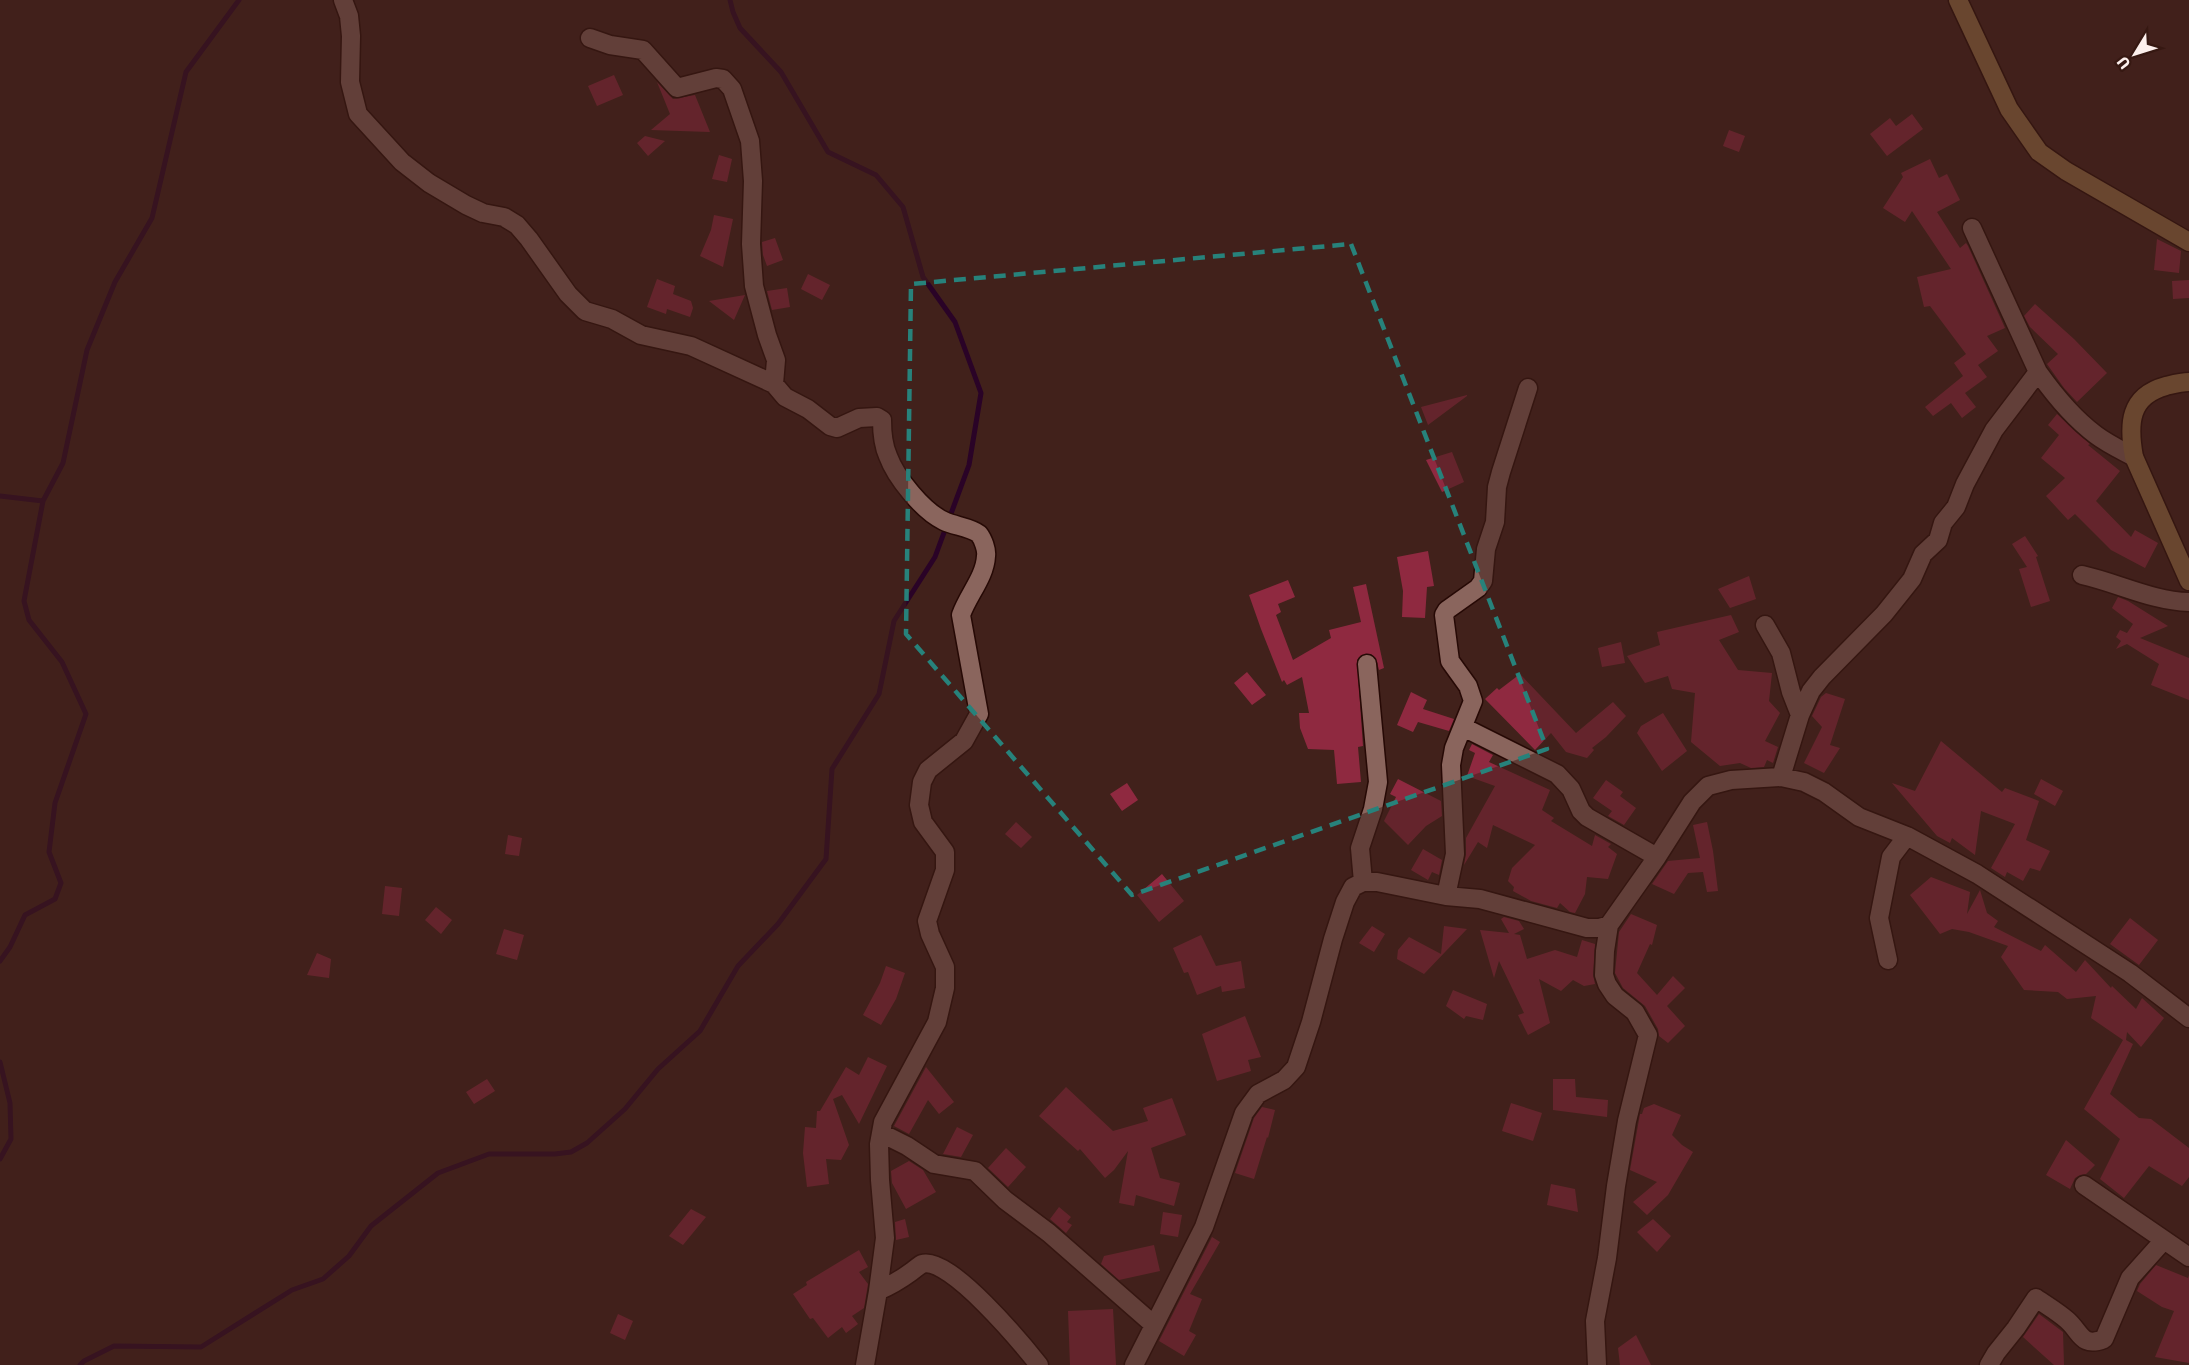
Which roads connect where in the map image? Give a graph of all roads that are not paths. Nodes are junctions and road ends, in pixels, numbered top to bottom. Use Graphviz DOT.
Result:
graph roads {
  1 [pos="343,0"];
  2 [pos="1958,0"];
  3 [pos="590,38"];
  4 [pos="1972,228"];
  5 [pos="2189,242"];
  6 [pos="2038,372"];
  7 [pos="2189,382"];
  8 [pos="774,384"];
  9 [pos="1528,388"];
  10 [pos="2134,457"];
  11 [pos="2082,575"];
  12 [pos="2189,581"];
  13 [pos="2189,602"];
  14 [pos="1765,625"];
  15 [pos="1367,664"];
  16 [pos="1800,715"];
  17 [pos="1463,727"];
  18 [pos="1781,777"];
  19 [pos="1907,836"];
  20 [pos="1657,857"];
  21 [pos="1363,882"];
  22 [pos="1446,896"];
  23 [pos="1609,925"];
  24 [pos="1888,960"];
  25 [pos="2189,1018"];
  26 [pos="881,1133"];
  27 [pos="2084,1185"];
  28 [pos="2164,1240"];
  29 [pos="2189,1257"];
  30 [pos="879,1291"];
  31 [pos="1154,1325"];
  32 [pos="865,1365"];
  33 [pos="1039,1365"];
  34 [pos="1134,1365"];
  35 [pos="1597,1365"];
  36 [pos="1989,1365"];
  1 -- 8 [label="street"];
  2 -- 5 [label="street"];
  3 -- 8 [label="street"];
  4 -- 6 [label="street"];
  6 -- 10 [label="street"];
  6 -- 16 [label="street"];
  7 -- 10 [label="street"];
  8 -- 26 [label="street"];
  9 -- 17 [label="street"];
  10 -- 12 [label="street"];
  11 -- 13 [label="street"];
  14 -- 16 [label="street"];
  15 -- 21 [label="street"];
  16 -- 18 [label="street"];
  17 -- 20 [label="street"];
  17 -- 22 [label="street"];
  18 -- 19 [label="street"];
  18 -- 20 [label="street"];
  19 -- 24 [label="street"];
  19 -- 25 [label="street"];
  20 -- 23 [label="street"];
  21 -- 22 [label="street"];
  21 -- 31 [label="street"];
  22 -- 23 [label="street"];
  23 -- 35 [label="street"];
  26 -- 30 [label="street"];
  26 -- 31 [label="street"];
  27 -- 28 [label="street"];
  28 -- 29 [label="street"];
  28 -- 36 [label="street"];
  30 -- 32 [label="street"];
  30 -- 33 [label="street"];
  31 -- 34 [label="street"];
}
